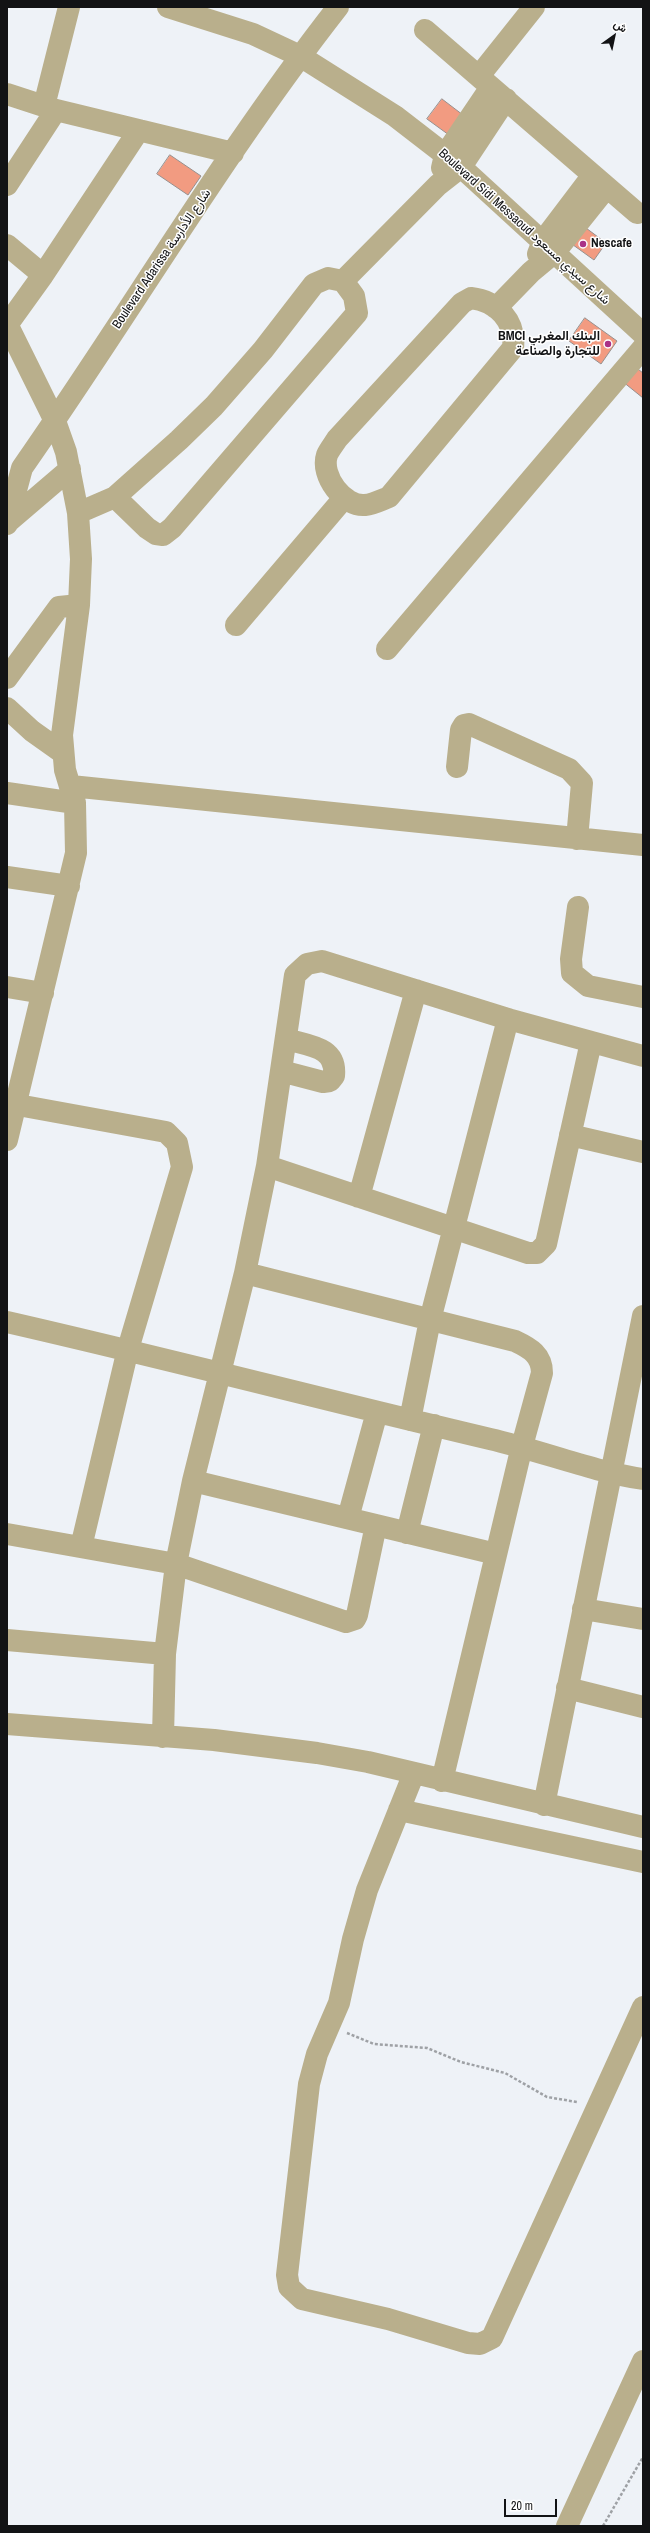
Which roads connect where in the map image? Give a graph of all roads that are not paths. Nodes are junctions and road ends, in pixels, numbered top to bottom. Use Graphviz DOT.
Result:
graph roads {
  1 [pos="69,7"];
  2 [pos="168,7"];
  3 [pos="338,7"];
  4 [pos="534,7"];
  5 [pos="425,30"];
  6 [pos="300,56"];
  7 [pos="492,87"];
  8 [pos="7,94"];
  9 [pos="50,108"];
  10 [pos="139,130"];
  11 [pos="233,153"];
  12 [pos="453,161"];
  13 [pos="600,181"];
  14 [pos="7,185"];
  15 [pos="637,213"];
  16 [pos="7,245"];
  17 [pos="549,246"];
  18 [pos="43,275"];
  19 [pos="343,281"];
  20 [pos="496,308"];
  21 [pos="7,324"];
  22 [pos="643,334"];
  23 [pos="643,348"];
  24 [pos="55,421"];
  25 [pos="70,469"];
  26 [pos="116,497"];
  27 [pos="344,498"];
  28 [pos="78,513"];
  29 [pos="8,523"];
  30 [pos="79,605"];
  31 [pos="236,624"];
  32 [pos="387,650"];
  33 [pos="7,678"];
  34 [pos="7,708"];
  35 [pos="63,752"];
  36 [pos="457,767"];
  37 [pos="7,792"];
  38 [pos="73,794"];
  39 [pos="577,839"];
  40 [pos="643,845"];
  41 [pos="7,877"];
  42 [pos="69,886"];
  43 [pos="578,907"];
  44 [pos="7,988"];
  45 [pos="416,990"];
  46 [pos="43,993"];
  47 [pos="643,997"];
  48 [pos="508,1019"];
  49 [pos="286,1039"];
  50 [pos="591,1042"];
  51 [pos="643,1056"];
  52 [pos="281,1071"];
  53 [pos="11,1104"];
  54 [pos="570,1135"];
  55 [pos="7,1140"];
  56 [pos="643,1152"];
  57 [pos="267,1166"];
  58 [pos="359,1197"];
  59 [pos="453,1229"];
  60 [pos="245,1273"];
  61 [pos="643,1316"];
  62 [pos="430,1320"];
  63 [pos="7,1322"];
  64 [pos="128,1350"];
  65 [pos="220,1374"];
  66 [pos="377,1412"];
  67 [pos="410,1420"];
  68 [pos="434,1425"];
  69 [pos="522,1446"];
  70 [pos="611,1474"];
  71 [pos="643,1479"];
  72 [pos="193,1481"];
  73 [pos="348,1518"];
  74 [pos="376,1525"];
  75 [pos="407,1533"];
  76 [pos="7,1534"];
  77 [pos="81,1547"];
  78 [pos="496,1554"];
  79 [pos="176,1564"];
  80 [pos="583,1610"];
  81 [pos="643,1619"];
  82 [pos="7,1640"];
  83 [pos="165,1654"];
  84 [pos="568,1688"];
  85 [pos="643,1707"];
  86 [pos="7,1724"];
  87 [pos="163,1737"];
  88 [pos="414,1773"];
  89 [pos="442,1781"];
  90 [pos="544,1805"];
  91 [pos="399,1810"];
  92 [pos="643,1827"];
  93 [pos="643,1862"];
  94 [pos="643,2007"];
  95 [pos="643,2361"];
  96 [pos="567,2526"];
  1 -- 9 [label="street"];
  2 -- 6 [label="street, Boulevard Sidi Messaoud شارع سيدي مسعود"];
  3 -- 6 [label="street, Boulevard Adarissa شارع الأدارسة"];
  4 -- 7 [label="street"];
  5 -- 7 [label="street"];
  6 -- 11 [label="street, Boulevard Adarissa شارع الأدارسة"];
  6 -- 12 [label="street, Boulevard Sidi Messaoud شارع سيدي مسعود"];
  7 -- 12 [label="street"];
  7 -- 13 [label="street"];
  8 -- 9 [label="street"];
  9 -- 10 [label="street"];
  9 -- 14 [label="street"];
  10 -- 11 [label="street"];
  10 -- 18 [label="street"];
  11 -- 24 [label="street, Boulevard Adarissa شارع الأدارسة"];
  12 -- 17 [label="street, Boulevard Sidi Messaoud شارع سيدي مسعود"];
  12 -- 19 [label="street"];
  13 -- 15 [label="street"];
  13 -- 17 [label="street"];
  16 -- 18 [label="street"];
  17 -- 20 [label="street"];
  17 -- 22 [label="street, Boulevard Sidi Messaoud شارع سيدي مسعود"];
  18 -- 21 [label="street"];
  19 -- 26 [label="street"];
  19 -- 26 [label="street"];
  20 -- 27 [label="street"];
  20 -- 27 [label="street"];
  21 -- 24 [label="street"];
  23 -- 32 [label="street"];
  24 -- 25 [label="street"];
  24 -- 29 [label="street, Boulevard Adarissa شارع الأدارسة"];
  25 -- 28 [label="street"];
  25 -- 29 [label="street, Boulevard Adarissa شارع الأدارسة"];
  26 -- 28 [label="street"];
  27 -- 31 [label="street"];
  28 -- 30 [label="street"];
  30 -- 33 [label="street"];
  30 -- 35 [label="street"];
  34 -- 35 [label="street"];
  35 -- 38 [label="street"];
  36 -- 39 [label="street"];
  37 -- 38 [label="street"];
  38 -- 39 [label="street"];
  38 -- 42 [label="street"];
  39 -- 40 [label="street"];
  41 -- 42 [label="street"];
  42 -- 46 [label="street"];
  43 -- 47 [label="street"];
  44 -- 46 [label="street"];
  45 -- 48 [label="street"];
  45 -- 49 [label="street"];
  45 -- 58 [label="street"];
  46 -- 53 [label="street"];
  48 -- 50 [label="street"];
  48 -- 59 [label="street"];
  49 -- 52 [label="street"];
  49 -- 52 [label="street"];
  50 -- 51 [label="street"];
  50 -- 54 [label="street"];
  52 -- 57 [label="street"];
  53 -- 55 [label="street"];
  53 -- 64 [label="street"];
  54 -- 56 [label="street"];
  54 -- 59 [label="street"];
  57 -- 58 [label="street"];
  57 -- 60 [label="street"];
  58 -- 59 [label="street"];
  59 -- 62 [label="street"];
  60 -- 62 [label="street"];
  60 -- 65 [label="street"];
  61 -- 70 [label="street"];
  62 -- 67 [label="street"];
  62 -- 69 [label="street"];
  63 -- 64 [label="street"];
  64 -- 65 [label="street"];
  64 -- 77 [label="street"];
  65 -- 66 [label="street"];
  65 -- 72 [label="street"];
  66 -- 67 [label="street"];
  66 -- 73 [label="street"];
  67 -- 68 [label="street"];
  68 -- 69 [label="street"];
  68 -- 75 [label="street"];
  69 -- 70 [label="street"];
  69 -- 78 [label="street"];
  70 -- 71 [label="street"];
  70 -- 80 [label="street"];
  72 -- 73 [label="street"];
  72 -- 79 [label="street"];
  73 -- 74 [label="street"];
  74 -- 75 [label="street"];
  74 -- 79 [label="street"];
  75 -- 78 [label="street"];
  76 -- 77 [label="street"];
  77 -- 79 [label="street"];
  78 -- 89 [label="street"];
  79 -- 83 [label="street"];
  80 -- 81 [label="street"];
  80 -- 84 [label="street"];
  82 -- 83 [label="street"];
  83 -- 87 [label="street"];
  84 -- 85 [label="street"];
  84 -- 90 [label="street"];
  86 -- 87 [label="street"];
  87 -- 88 [label="street"];
  88 -- 89 [label="street"];
  88 -- 91 [label="street"];
  89 -- 90 [label="street"];
  90 -- 92 [label="street"];
  91 -- 93 [label="street"];
  91 -- 94 [label="street"];
  95 -- 96 [label="street"];
}
